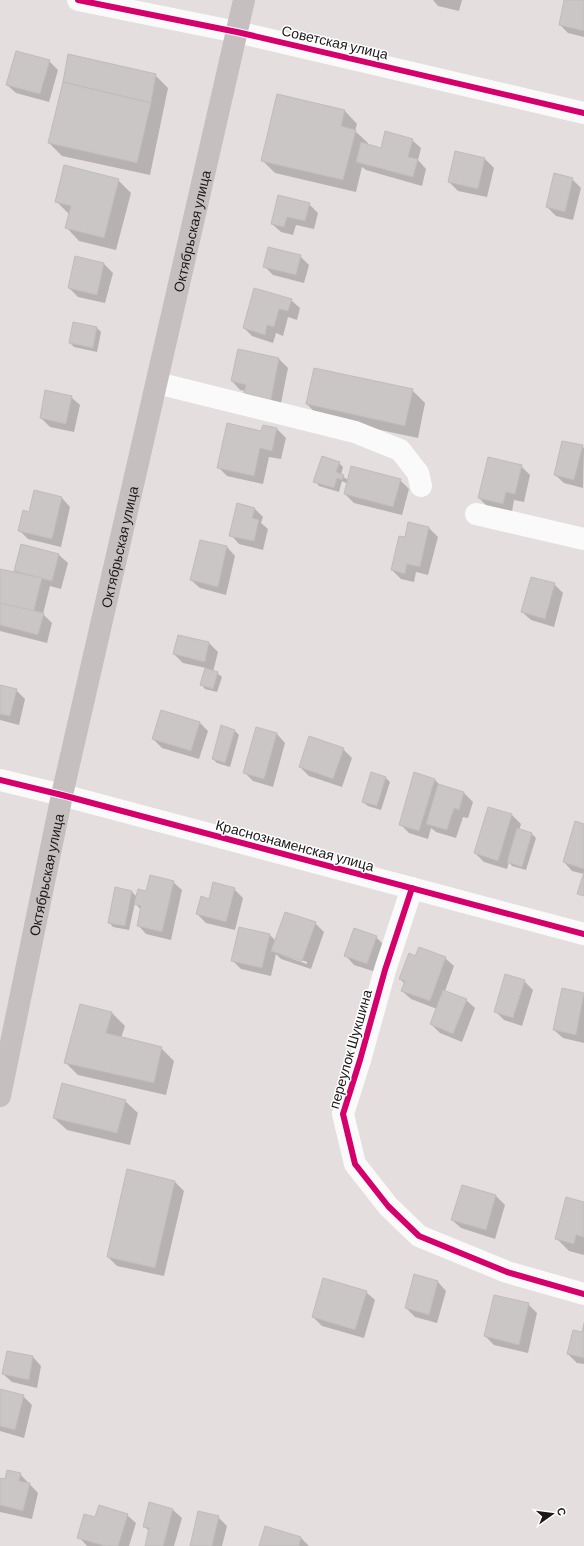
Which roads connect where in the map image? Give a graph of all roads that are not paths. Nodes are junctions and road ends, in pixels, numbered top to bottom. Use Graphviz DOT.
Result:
graph roads {
  1 [pos="78,0"];
  2 [pos="244,0"];
  3 [pos="237,32"];
  4 [pos="584,113"];
  5 [pos="157,383"];
  6 [pos="421,486"];
  7 [pos="476,514"];
  8 [pos="584,539"];
  9 [pos="0,780"];
  10 [pos="62,795"];
  11 [pos="412,888"];
  12 [pos="584,934"];
  13 [pos="0,1096"];
  14 [pos="584,1294"];
  1 -- 3 [label="street, Советская улица"];
  2 -- 3 [label="main road, Октябрьская улица"];
  3 -- 4 [label="street, Советская улица"];
  3 -- 5 [label="main road, Октябрьская улица"];
  5 -- 6 [label="street"];
  5 -- 10 [label="main road, Октябрьская улица"];
  7 -- 8 [label="street"];
  9 -- 10 [label="street, Краснознаменская улица"];
  10 -- 11 [label="street, Краснознаменская улица"];
  10 -- 13 [label="main road, Октябрьская улица"];
  11 -- 12 [label="street, Краснознаменская улица"];
  11 -- 14 [label="street, переулок Шукшина"];
}
